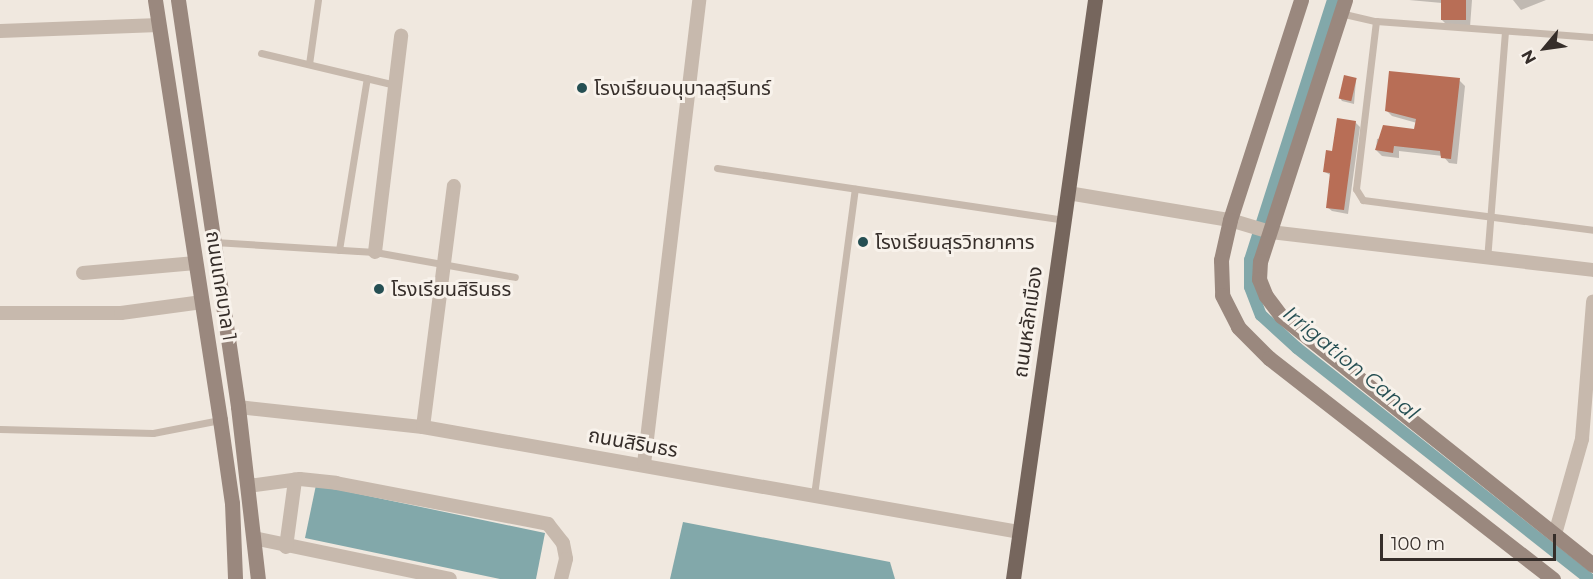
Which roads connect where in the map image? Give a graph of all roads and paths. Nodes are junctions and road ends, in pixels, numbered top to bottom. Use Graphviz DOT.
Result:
graph roads {
  1 [pos="155,0"];
  2 [pos="178,0"];
  3 [pos="318,0"];
  4 [pos="699,0"];
  5 [pos="1095,0"];
  6 [pos="1301,0"];
  7 [pos="1342,7"];
  8 [pos="1376,21"];
  9 [pos="159,25"];
  10 [pos="0,31"];
  11 [pos="1505,32"];
  12 [pos="401,36"];
  13 [pos="1593,37"];
  14 [pos="261,53"];
  15 [pos="309,64"];
  16 [pos="367,78"];
  17 [pos="395,85"];
  18 [pos="717,168"];
  19 [pos="454,186"];
  20 [pos="855,189"];
  21 [pos="1068,193"];
  22 [pos="1491,218"];
  23 [pos="1064,220"];
  24 [pos="1230,220"];
  25 [pos="1593,230"];
  26 [pos="1270,232"];
  27 [pos="214,242"];
  28 [pos="339,249"];
  29 [pos="375,252"];
  30 [pos="1487,260"];
  31 [pos="196,263"];
  32 [pos="442,264"];
  33 [pos="1593,270"];
  34 [pos="83,273"];
  35 [pos="515,278"];
  36 [pos="1593,301"];
  37 [pos="202,302"];
  38 [pos="0,314"];
  39 [pos="238,407"];
  40 [pos="220,420"];
  41 [pos="423,427"];
  42 [pos="0,429"];
  43 [pos="644,464"];
  44 [pos="295,480"];
  45 [pos="248,486"];
  46 [pos="814,495"];
  47 [pos="1019,532"];
  48 [pos="1555,534"];
  49 [pos="254,538"];
  50 [pos="286,547"];
  51 [pos="1593,565"];
  52 [pos="235,579"];
  53 [pos="258,579"];
  54 [pos="450,579"];
  55 [pos="561,579"];
  56 [pos="1013,579"];
  57 [pos="1553,579"];
  1 -- 9 [label="street, ถนนเทศบาล 1"];
  2 -- 27 [label="street, ถนนเทศบาล 1"];
  3 -- 15 [label="lane"];
  4 -- 43 [label="street"];
  5 -- 21 [label="main road, ถนนหลักเมือง"];
  6 -- 24 [label="street"];
  7 -- 8 [label="lane"];
  7 -- 26 [label="street"];
  8 -- 11 [label="lane"];
  8 -- 22 [label="lane"];
  9 -- 10 [label="street"];
  9 -- 31 [label="street, ถนนเทศบาล 1"];
  11 -- 13 [label="lane"];
  11 -- 22 [label="lane"];
  12 -- 17 [label="street"];
  14 -- 15 [label="lane"];
  15 -- 16 [label="lane"];
  16 -- 17 [label="lane"];
  16 -- 28 [label="lane"];
  17 -- 29 [label="street"];
  18 -- 20 [label="lane"];
  19 -- 32 [label="street"];
  20 -- 23 [label="lane"];
  20 -- 46 [label="lane"];
  21 -- 23 [label="main road, ถนนหลักเมือง"];
  21 -- 24 [label="street"];
  22 -- 25 [label="lane"];
  22 -- 30 [label="lane"];
  23 -- 47 [label="main road, ถนนหลักเมือง"];
  24 -- 26 [label="street"];
  24 -- 57 [label="street"];
  26 -- 30 [label="street"];
  26 -- 48 [label="street"];
  27 -- 28 [label="lane"];
  27 -- 39 [label="street, ถนนเทศบาล 1"];
  28 -- 29 [label="lane"];
  29 -- 32 [label="lane"];
  30 -- 33 [label="street"];
  31 -- 34 [label="street"];
  31 -- 37 [label="street, ถนนเทศบาล 1"];
  32 -- 35 [label="lane"];
  32 -- 41 [label="street"];
  36 -- 48 [label="street"];
  37 -- 38 [label="street"];
  37 -- 40 [label="street, ถนนเทศบาล 1"];
  39 -- 41 [label="street, ถนนสิรินธร"];
  39 -- 45 [label="street, ถนนเทศบาล 1"];
  40 -- 42 [label="lane"];
  40 -- 52 [label="street, ถนนเทศบาล 1"];
  41 -- 43 [label="street, ถนนสิรินธร"];
  43 -- 46 [label="street, ถนนสิรินธร"];
  44 -- 45 [label="street"];
  44 -- 50 [label="street"];
  44 -- 55 [label="street"];
  45 -- 49 [label="street, ถนนเทศบาล 1"];
  46 -- 47 [label="street, ถนนสิรินธร"];
  47 -- 56 [label="main road, ถนนหลักเมือง"];
  48 -- 51 [label="street"];
  49 -- 50 [label="street"];
  49 -- 53 [label="street, ถนนเทศบาล 1"];
  50 -- 54 [label="street"];
}
